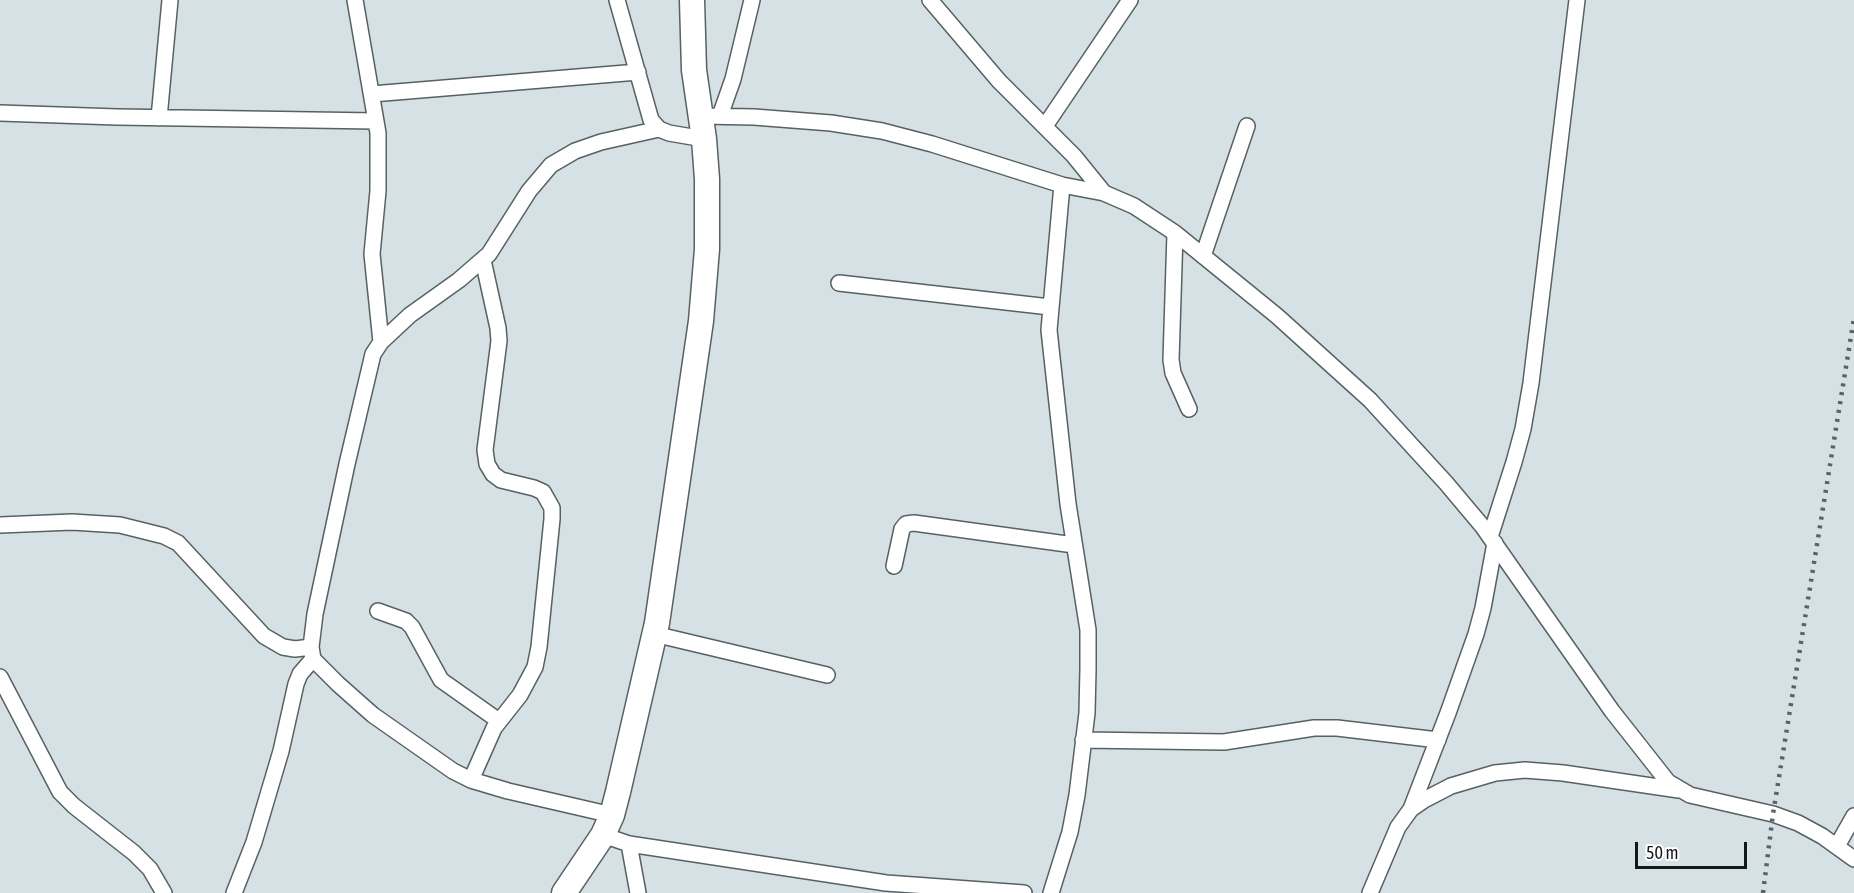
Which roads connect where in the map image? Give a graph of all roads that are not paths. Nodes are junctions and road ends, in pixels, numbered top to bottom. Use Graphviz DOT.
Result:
graph roads {
  1 [pos="170,0"];
  2 [pos="355,0"];
  3 [pos="617,0"];
  4 [pos="692,0"];
  5 [pos="752,0"];
  6 [pos="930,0"];
  7 [pos="1130,0"];
  8 [pos="1577,0"];
  9 [pos="638,72"];
  10 [pos="372,94"];
  11 [pos="0,113"];
  12 [pos="159,118"];
  13 [pos="376,121"];
  14 [pos="708,124"];
  15 [pos="1044,126"];
  16 [pos="1247,126"];
  17 [pos="659,129"];
  18 [pos="1062,185"];
  19 [pos="1104,193"];
  20 [pos="1175,233"];
  21 [pos="1203,256"];
  22 [pos="483,260"];
  23 [pos="839,283"];
  24 [pos="1050,307"];
  25 [pos="381,342"];
  26 [pos="1189,409"];
  27 [pos="0,525"];
  28 [pos="1493,540"];
  29 [pos="1074,545"];
  30 [pos="894,566"];
  31 [pos="378,611"];
  32 [pos="654,634"];
  33 [pos="312,653"];
  34 [pos="827,675"];
  35 [pos="0,676"];
  36 [pos="499,720"];
  37 [pos="1083,740"];
  38 [pos="1438,740"];
  39 [pos="471,780"];
  40 [pos="1680,790"];
  41 [pos="1411,809"];
  42 [pos="1854,816"];
  43 [pos="607,825"];
  44 [pos="629,844"];
  45 [pos="1837,846"];
  46 [pos="1854,859"];
  47 [pos="885,888"];
  48 [pos="164,893"];
  49 [pos="234,893"];
  50 [pos="564,893"];
  51 [pos="639,893"];
  52 [pos="1024,893"];
  53 [pos="1051,893"];
  54 [pos="1370,893"];
  1 -- 12 [label="street"];
  2 -- 10 [label="street"];
  3 -- 9 [label="street"];
  4 -- 14 [label="main road"];
  5 -- 14 [label="street"];
  6 -- 15 [label="street"];
  7 -- 15 [label="street"];
  8 -- 28 [label="street"];
  9 -- 10 [label="street"];
  9 -- 17 [label="street"];
  10 -- 13 [label="street"];
  11 -- 12 [label="street"];
  12 -- 13 [label="street"];
  13 -- 25 [label="street"];
  14 -- 17 [label="street"];
  14 -- 18 [label="street"];
  14 -- 32 [label="main road"];
  15 -- 19 [label="street"];
  16 -- 21 [label="street"];
  17 -- 22 [label="street"];
  18 -- 19 [label="street"];
  18 -- 24 [label="street"];
  19 -- 20 [label="street"];
  20 -- 21 [label="street"];
  20 -- 26 [label="street"];
  21 -- 28 [label="street"];
  22 -- 25 [label="street"];
  22 -- 36 [label="street"];
  23 -- 24 [label="street"];
  24 -- 29 [label="street"];
  25 -- 33 [label="street"];
  27 -- 33 [label="street"];
  28 -- 38 [label="street"];
  28 -- 40 [label="street"];
  29 -- 30 [label="street"];
  29 -- 37 [label="street"];
  31 -- 36 [label="street"];
  32 -- 34 [label="street"];
  32 -- 43 [label="main road"];
  33 -- 39 [label="street"];
  33 -- 49 [label="street"];
  35 -- 48 [label="street"];
  36 -- 39 [label="street"];
  37 -- 38 [label="street"];
  37 -- 53 [label="street"];
  38 -- 41 [label="street"];
  39 -- 43 [label="street"];
  40 -- 41 [label="street"];
  40 -- 45 [label="street"];
  41 -- 54 [label="street"];
  42 -- 45 [label="street"];
  43 -- 44 [label="street"];
  43 -- 50 [label="main road"];
  44 -- 47 [label="street"];
  44 -- 51 [label="street"];
  45 -- 46 [label="street"];
  47 -- 52 [label="street"];
}
